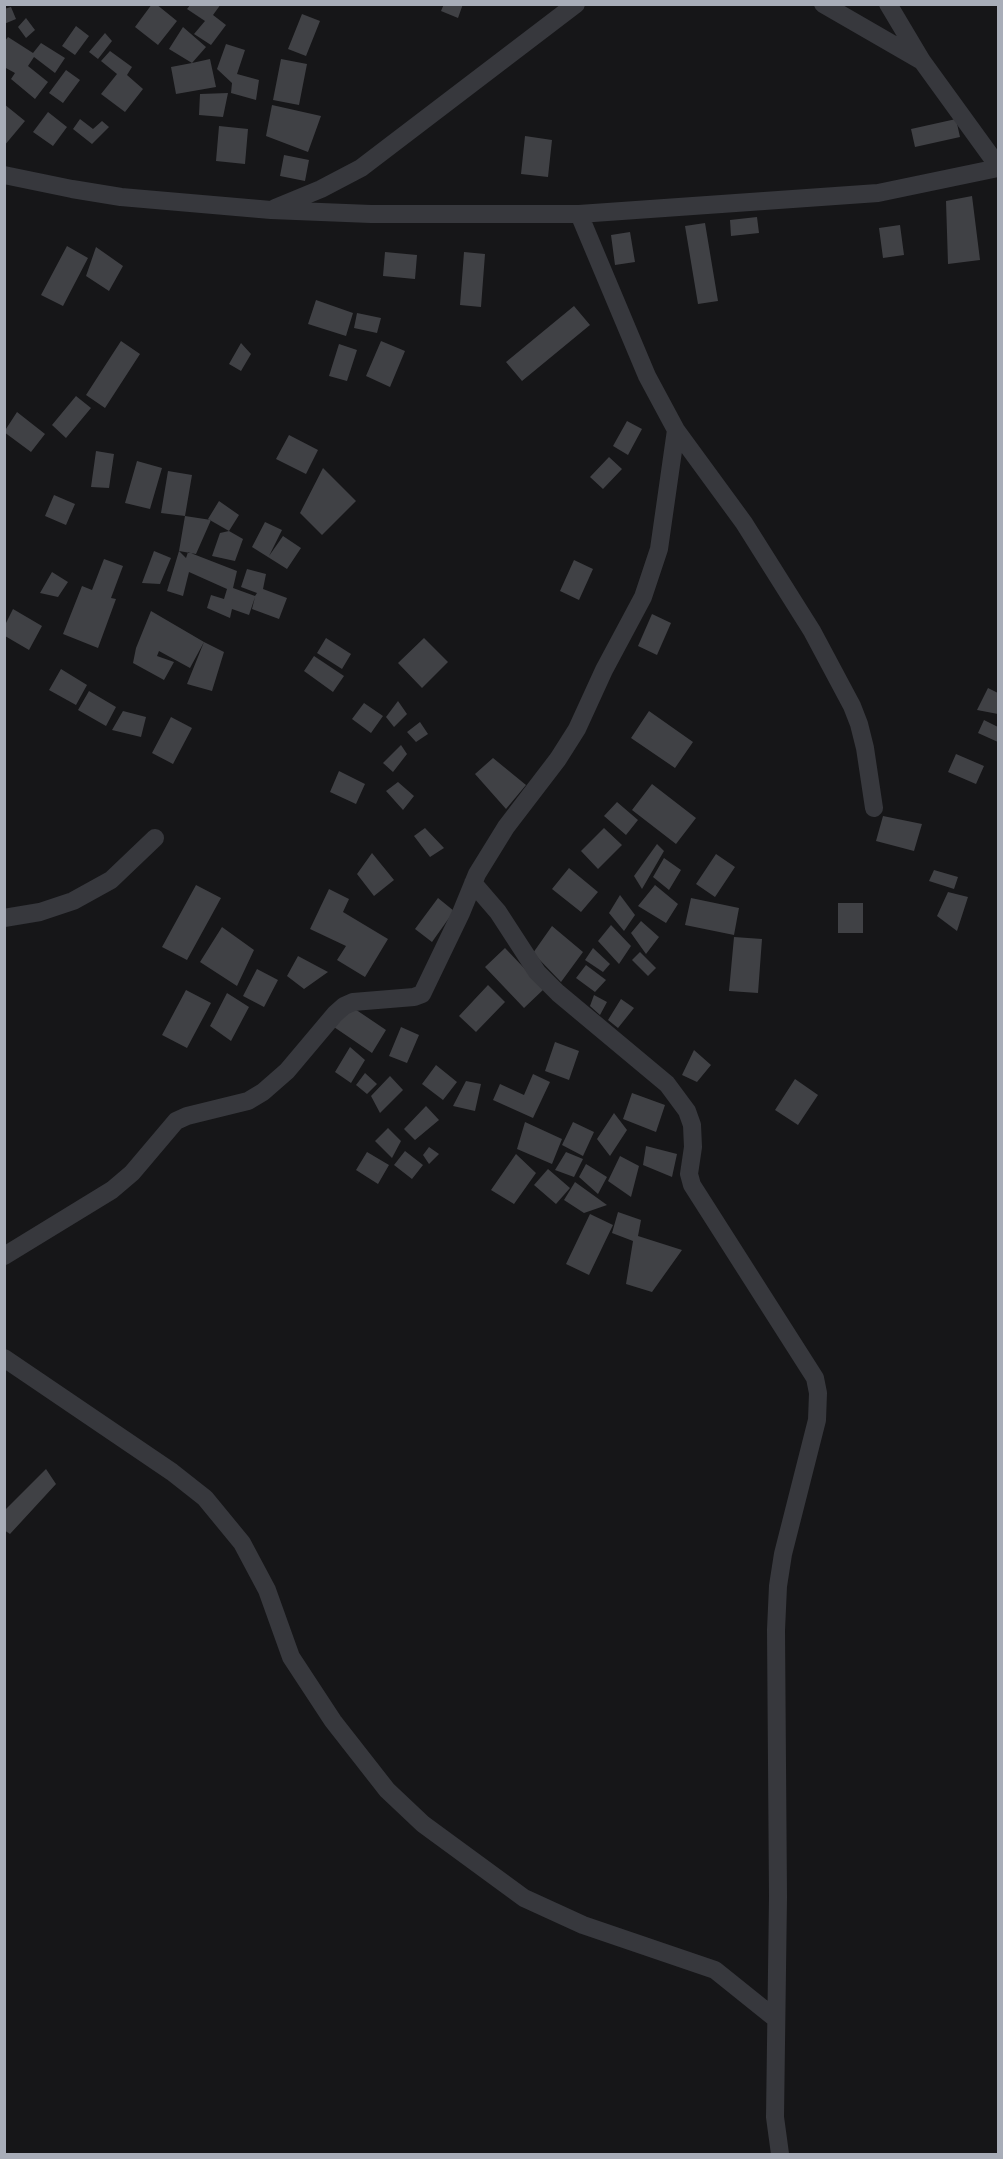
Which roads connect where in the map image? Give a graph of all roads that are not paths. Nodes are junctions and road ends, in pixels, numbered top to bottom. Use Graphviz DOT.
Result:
graph roads {
  1 [pos="576,4"];
  2 [pos="823,4"];
  3 [pos="888,4"];
  4 [pos="922,61"];
  5 [pos="999,167"];
  6 [pos="4,176"];
  7 [pos="271,210"];
  8 [pos="579,214"];
  9 [pos="676,430"];
  10 [pos="874,808"];
  11 [pos="155,838"];
  12 [pos="473,883"];
  13 [pos="4,918"];
  14 [pos="4,1256"];
  15 [pos="4,1358"];
  16 [pos="776,2019"];
  17 [pos="780,2154"];
  1 -- 7 [label="street"];
  2 -- 4 [label="street"];
  3 -- 4 [label="street"];
  4 -- 5 [label="street"];
  5 -- 8 [label="street"];
  6 -- 7 [label="street"];
  7 -- 8 [label="street"];
  8 -- 9 [label="street"];
  9 -- 10 [label="street"];
  9 -- 12 [label="street"];
  11 -- 13 [label="street"];
  12 -- 14 [label="street"];
  12 -- 16 [label="street"];
  15 -- 16 [label="street"];
  16 -- 17 [label="street"];
}
